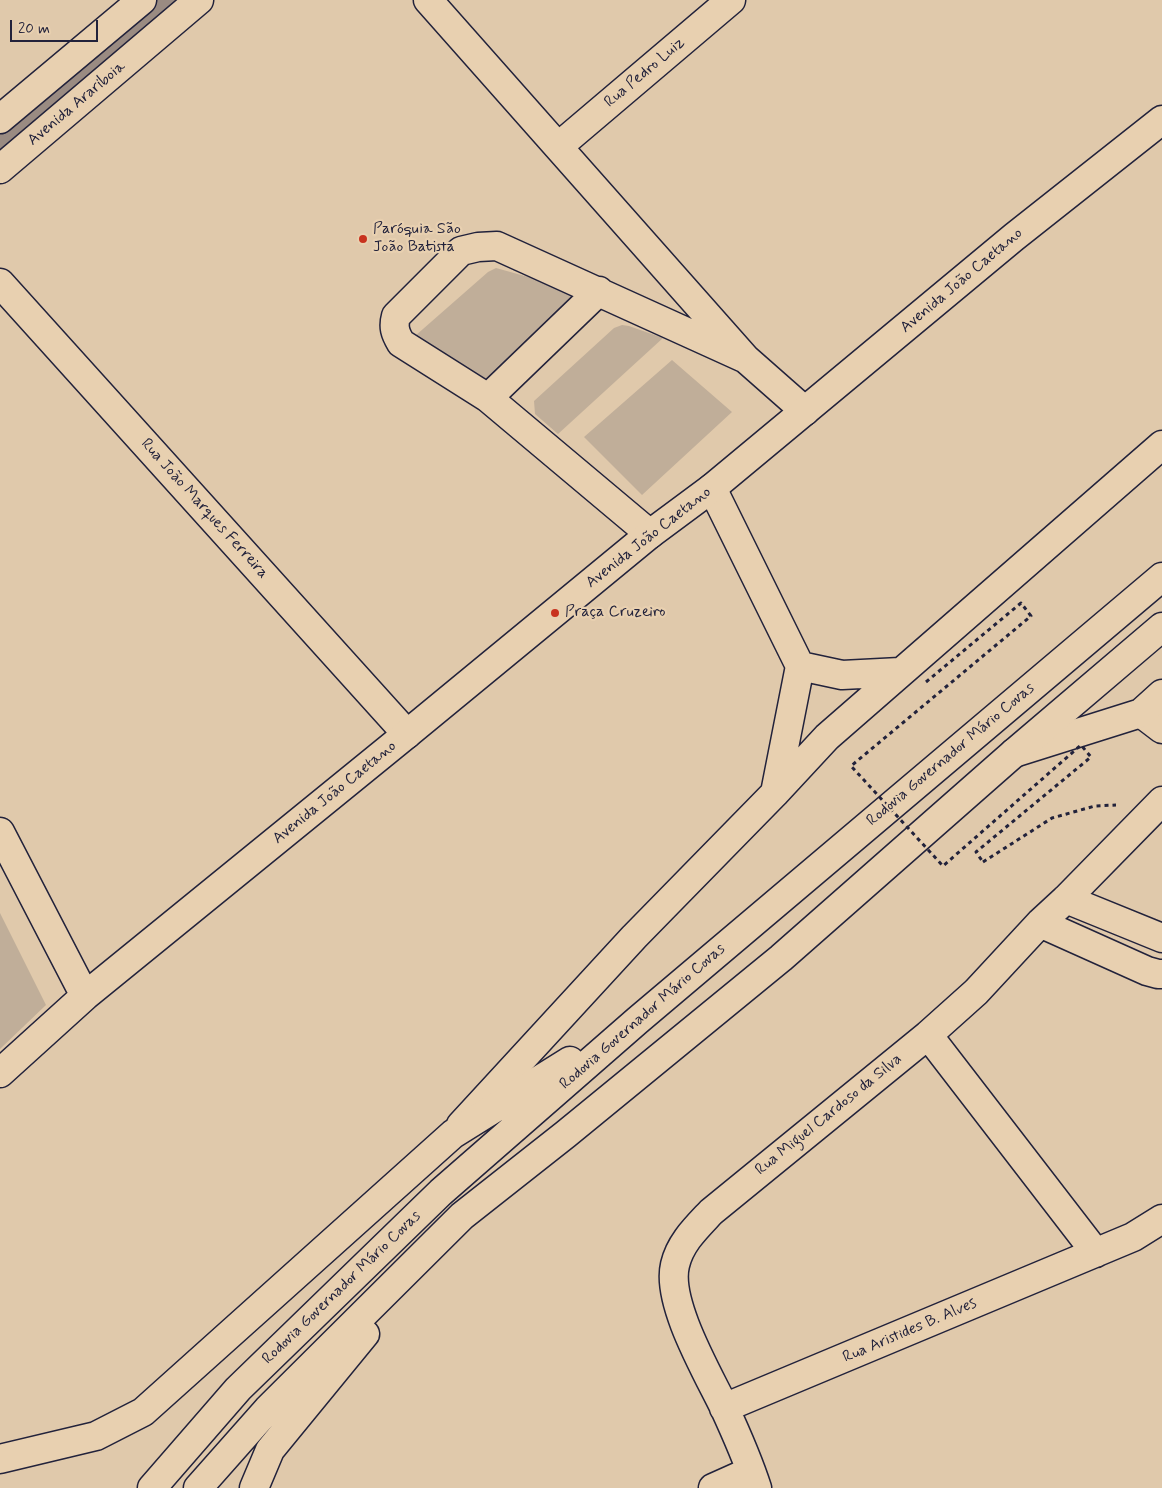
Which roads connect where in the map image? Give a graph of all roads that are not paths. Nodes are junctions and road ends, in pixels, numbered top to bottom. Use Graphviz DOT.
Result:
graph roads {
  1 [pos="142,0"];
  2 [pos="199,0"];
  3 [pos="428,0"];
  4 [pos="731,0"];
  5 [pos="0,119"];
  6 [pos="1162,120"];
  7 [pos="559,146"];
  8 [pos="0,169"];
  9 [pos="0,283"];
  10 [pos="599,291"];
  11 [pos="746,359"];
  12 [pos="488,398"];
  13 [pos="805,411"];
  14 [pos="1162,445"];
  15 [pos="712,488"];
  16 [pos="650,534"];
  17 [pos="1162,577"];
  18 [pos="1162,627"];
  19 [pos="800,666"];
  20 [pos="900,672"];
  21 [pos="1162,694"];
  22 [pos="1141,713"];
  23 [pos="1162,729"];
  24 [pos="407,734"];
  25 [pos="1014,753"];
  26 [pos="775,793"];
  27 [pos="1157,807"];
  28 [pos="0,832"];
  29 [pos="1066,899"];
  30 [pos="1040,923"];
  31 [pos="1162,938"];
  32 [pos="1162,974"];
  33 [pos="85,996"];
  34 [pos="638,1020"];
  35 [pos="928,1035"];
  36 [pos="0,1073"];
  37 [pos="453,1134"];
  38 [pos="462,1216"];
  39 [pos="1162,1219"];
  40 [pos="1096,1253"];
  41 [pos="724,1408"];
  42 [pos="0,1459"];
  43 [pos="754,1479"];
  44 [pos="152,1488"];
  45 [pos="198,1488"];
  46 [pos="254,1488"];
  47 [pos="713,1488"];
  1 -- 5 [label="main road"];
  2 -- 8 [label="main road, Avenida Arariboia"];
  3 -- 7 [label="main road"];
  4 -- 7 [label="main road, Rua Pedro Luiz"];
  6 -- 13 [label="main road, Avenida João Caetano"];
  7 -- 11 [label="main road"];
  9 -- 24 [label="main road, Rua João Marques Ferreira"];
  10 -- 11 [label="main road"];
  10 -- 12 [label="main road"];
  10 -- 12 [label="main road"];
  11 -- 13 [label="main road"];
  12 -- 16 [label="main road"];
  13 -- 15 [label="main road, Avenida João Caetano"];
  14 -- 20 [label="main road"];
  15 -- 16 [label="main road, Avenida João Caetano"];
  15 -- 19 [label="main road"];
  16 -- 24 [label="main road, Avenida João Caetano"];
  17 -- 34 [label="main road, Rodovia Governador Mário Covas"];
  18 -- 25 [label="main road, Rodovia Governador Mário Covas"];
  19 -- 20 [label="main road"];
  19 -- 26 [label="main road"];
  20 -- 26 [label="main road"];
  21 -- 22 [label="main road"];
  22 -- 23 [label="main road"];
  22 -- 25 [label="main road"];
  24 -- 33 [label="main road, Avenida João Caetano"];
  25 -- 38 [label="main road, Rodovia Governador Mário Covas"];
  26 -- 37 [label="main road"];
  27 -- 29 [label="main road, Rua Miguel Cardoso da Silva"];
  28 -- 33 [label="main road"];
  29 -- 30 [label="main road, Rua Miguel Cardoso da Silva"];
  29 -- 31 [label="main road"];
  30 -- 32 [label="main road"];
  30 -- 35 [label="main road, Rua Miguel Cardoso da Silva"];
  33 -- 36 [label="main road, Avenida João Caetano"];
  34 -- 37 [label="main road"];
  34 -- 44 [label="main road, Rodovia Governador Mário Covas"];
  35 -- 40 [label="main road"];
  35 -- 41 [label="main road, Rua Miguel Cardoso da Silva"];
  37 -- 42 [label="main road"];
  38 -- 45 [label="main road, Rodovia Governador Mário Covas"];
  38 -- 46 [label="main road"];
  39 -- 40 [label="main road, Rua Aristides B. Alves"];
  40 -- 41 [label="main road, Rua Aristides B. Alves"];
  41 -- 43 [label="main road, Rua Miguel Cardoso da Silva"];
  43 -- 47 [label="main road"];
}
